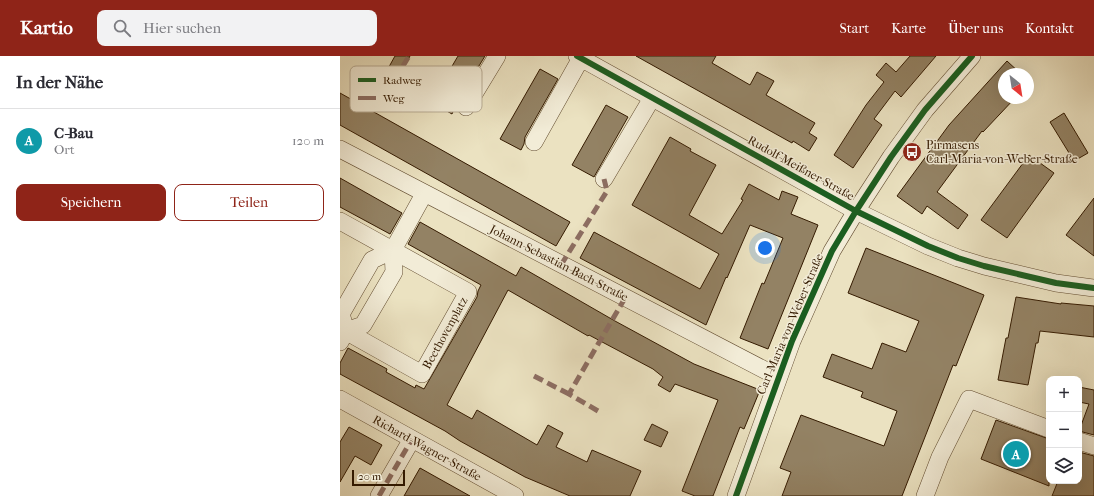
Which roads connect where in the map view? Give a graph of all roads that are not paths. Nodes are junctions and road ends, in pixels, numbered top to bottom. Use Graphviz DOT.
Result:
graph roads {
  1 [pos="497,56"];
  2 [pos="972,56"];
  3 [pos="579,57"];
  4 [pos="482,81"];
  5 [pos="652,98"];
  6 [pos="534,142"];
  7 [pos="340,149"];
  8 [pos="604,179"];
  9 [pos="424,194"];
  10 [pos="856,211"];
  11 [pos="340,221"];
  12 [pos="393,250"];
  13 [pos="1094,288"];
  14 [pos="342,334"];
  15 [pos="778,377"];
  16 [pos="340,399"];
  17 [pos="1046,428"];
  18 [pos="412,439"];
  19 [pos="1082,442"];
  20 [pos="1094,446"];
  21 [pos="379,496"];
  22 [pos="515,496"];
  23 [pos="736,496"];
  24 [pos="925,496"];
  1 -- 4 [label="street"];
  2 -- 10 [label="street, Carl-Maria-von-Weber-Straße"];
  3 -- 5 [label="street, Rudolf-Meißner-Straße"];
  3 -- 6 [label="street"];
  5 -- 8 [label="street"];
  5 -- 10 [label="street, Rudolf-Meißner-Straße"];
  7 -- 9 [label="street, Johann-Sebastian-Bach-Straße"];
  9 -- 12 [label="street"];
  9 -- 15 [label="street, Johann-Sebastian-Bach-Straße"];
  10 -- 13 [label="street, Rudolf-Meißner-Straße"];
  10 -- 15 [label="street, Carl-Maria-von-Weber-Straße"];
  11 -- 12 [label="street, Beethovenplatz"];
  12 -- 14 [label="street"];
  12 -- 14 [label="street"];
  12 -- 14 [label="street, Beethovenplatz"];
  15 -- 23 [label="street, Carl-Maria-von-Weber-Straße"];
  16 -- 18 [label="street, Richard-Wagner-Straße"];
  17 -- 24 [label="street"];
  18 -- 21 [label="street"];
  18 -- 22 [label="street, Richard-Wagner-Straße"];
  19 -- 20 [label="street"];
}
